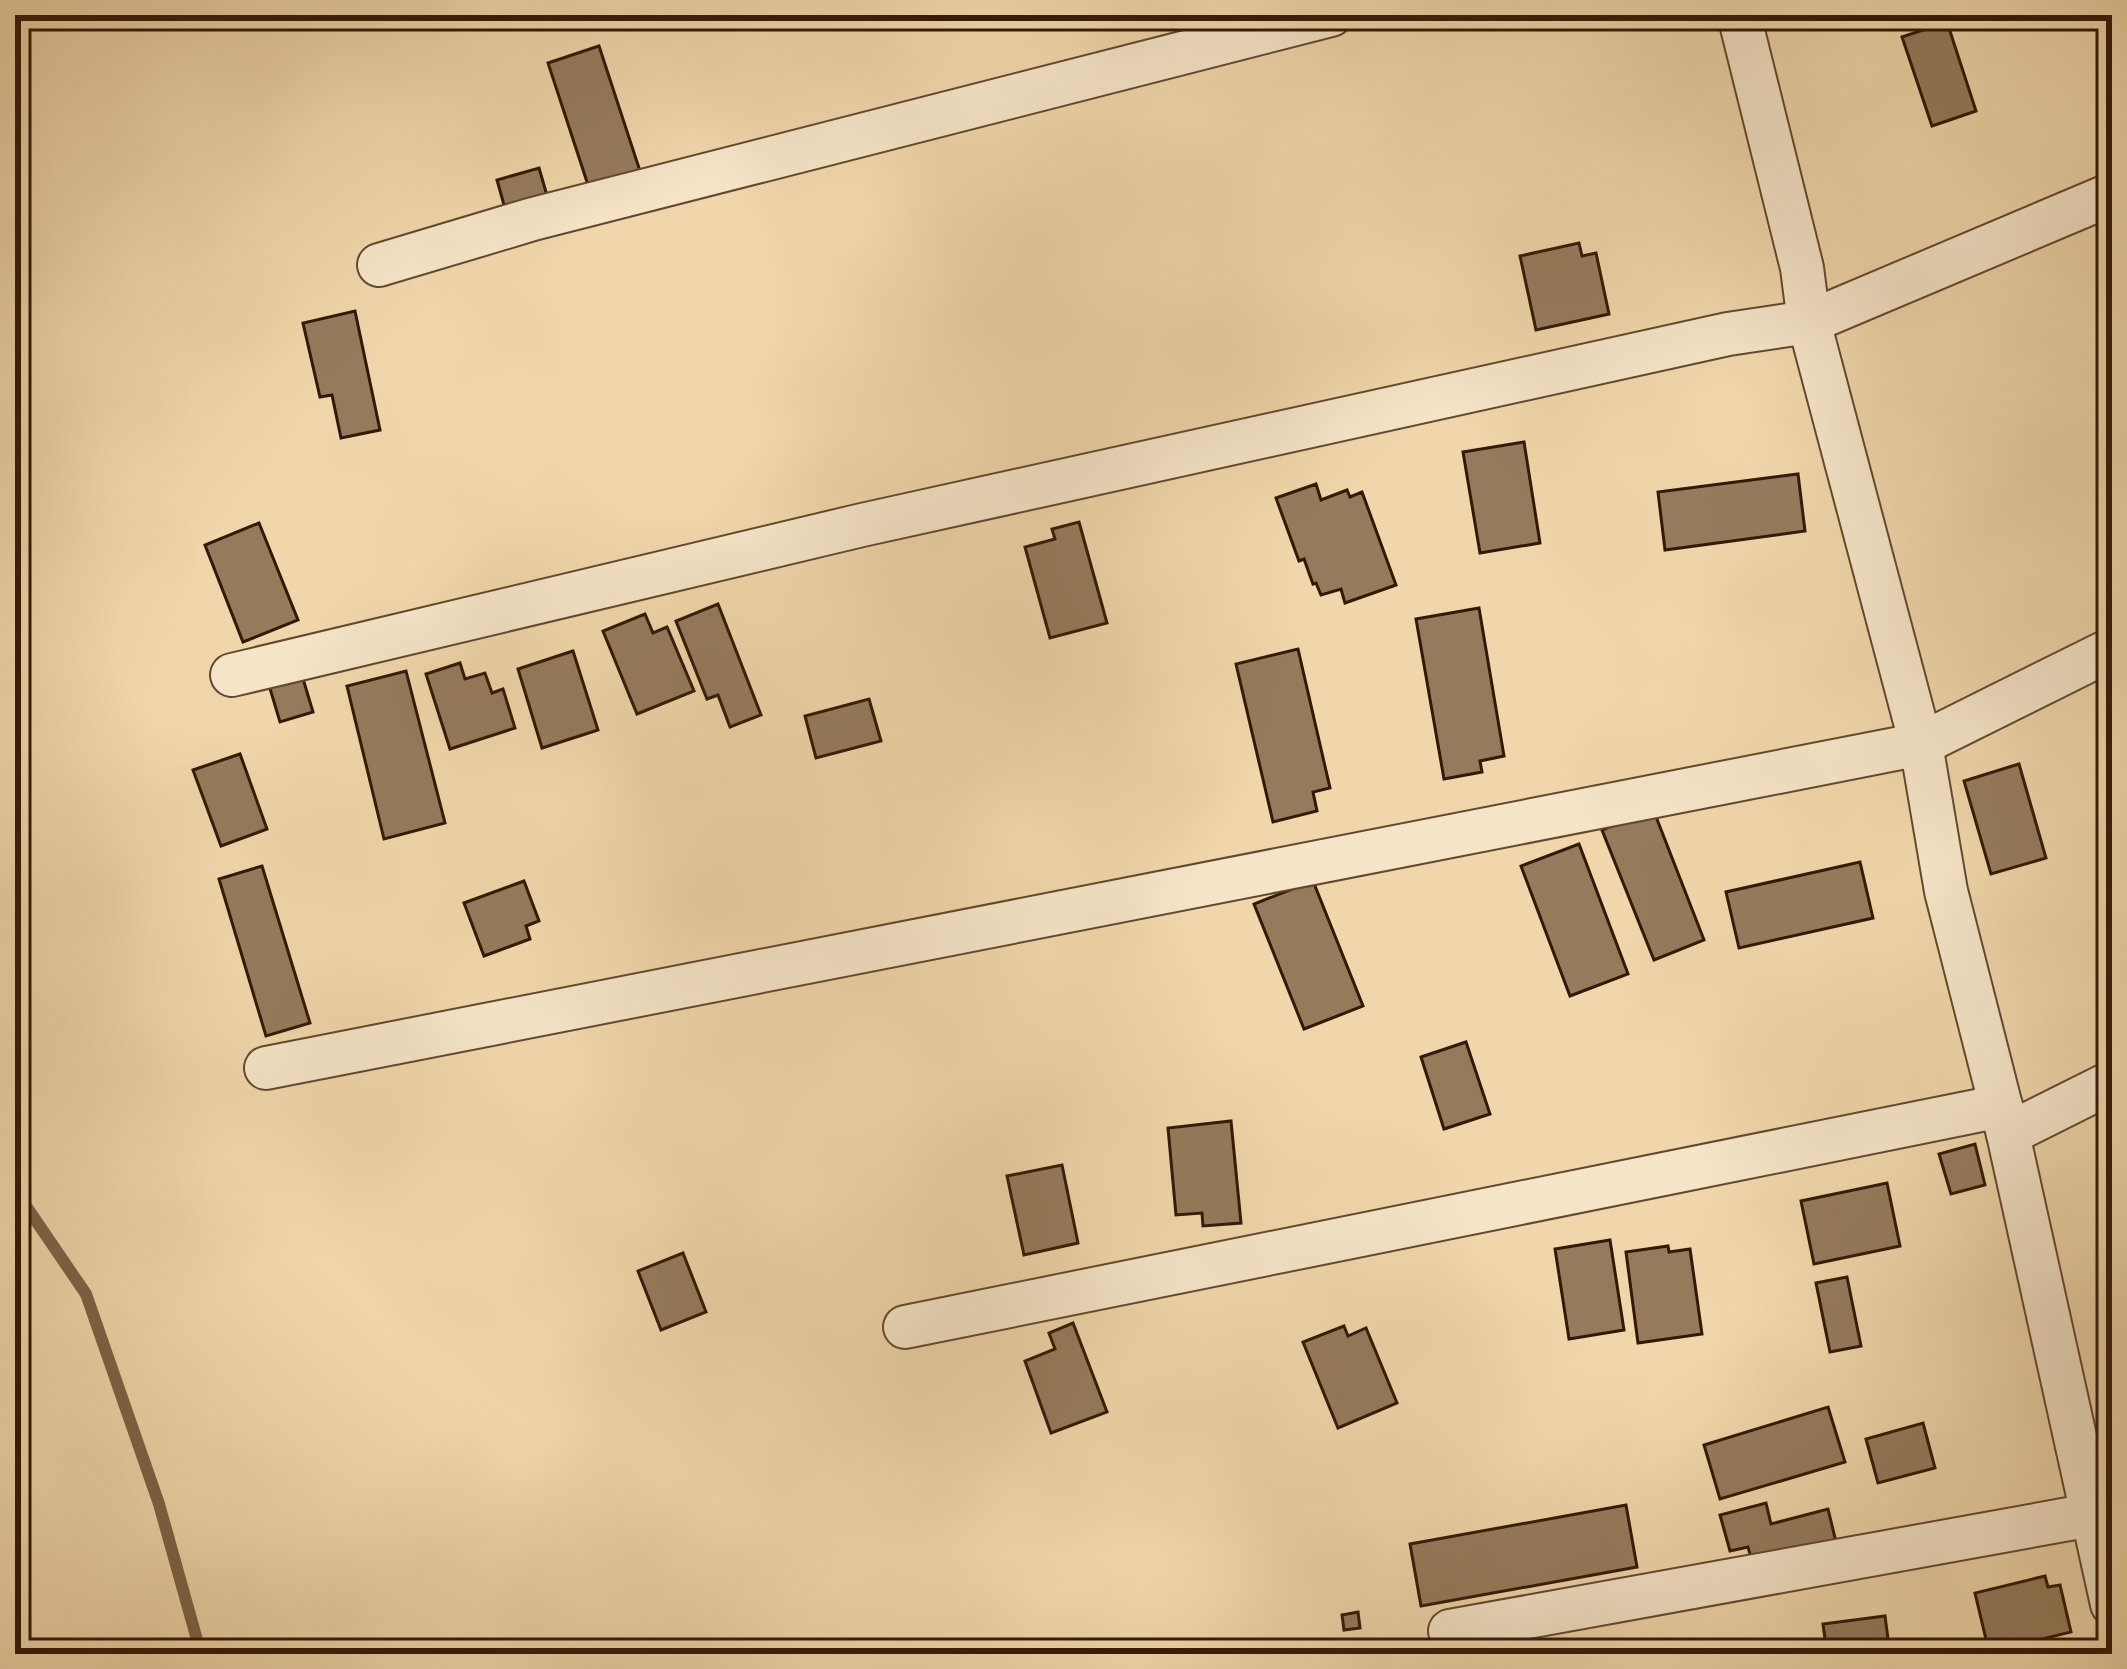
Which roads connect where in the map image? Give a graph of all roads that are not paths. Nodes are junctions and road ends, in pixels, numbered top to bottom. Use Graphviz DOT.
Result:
graph roads {
  1 [pos="1331,15"];
  2 [pos="1739,15"];
  3 [pos="2112,194"];
  4 [pos="379,265"];
  5 [pos="1808,322"];
  6 [pos="2112,649"];
  7 [pos="232,675"];
  8 [pos="1921,744"];
  9 [pos="266,1068"];
  10 [pos="2112,1082"];
  11 [pos="2005,1120"];
  12 [pos="905,1328"];
  13 [pos="2101,1540"];
  14 [pos="2112,1604"];
  15 [pos="1450,1631"];
  1 -- 4 [label="street"];
  2 -- 5 [label="street"];
  3 -- 5 [label="street"];
  5 -- 7 [label="street"];
  5 -- 8 [label="street"];
  6 -- 8 [label="street"];
  8 -- 9 [label="street"];
  8 -- 11 [label="street"];
  10 -- 11 [label="street"];
  11 -- 12 [label="street"];
  11 -- 13 [label="street"];
  13 -- 14 [label="street"];
  13 -- 15 [label="street"];
}
